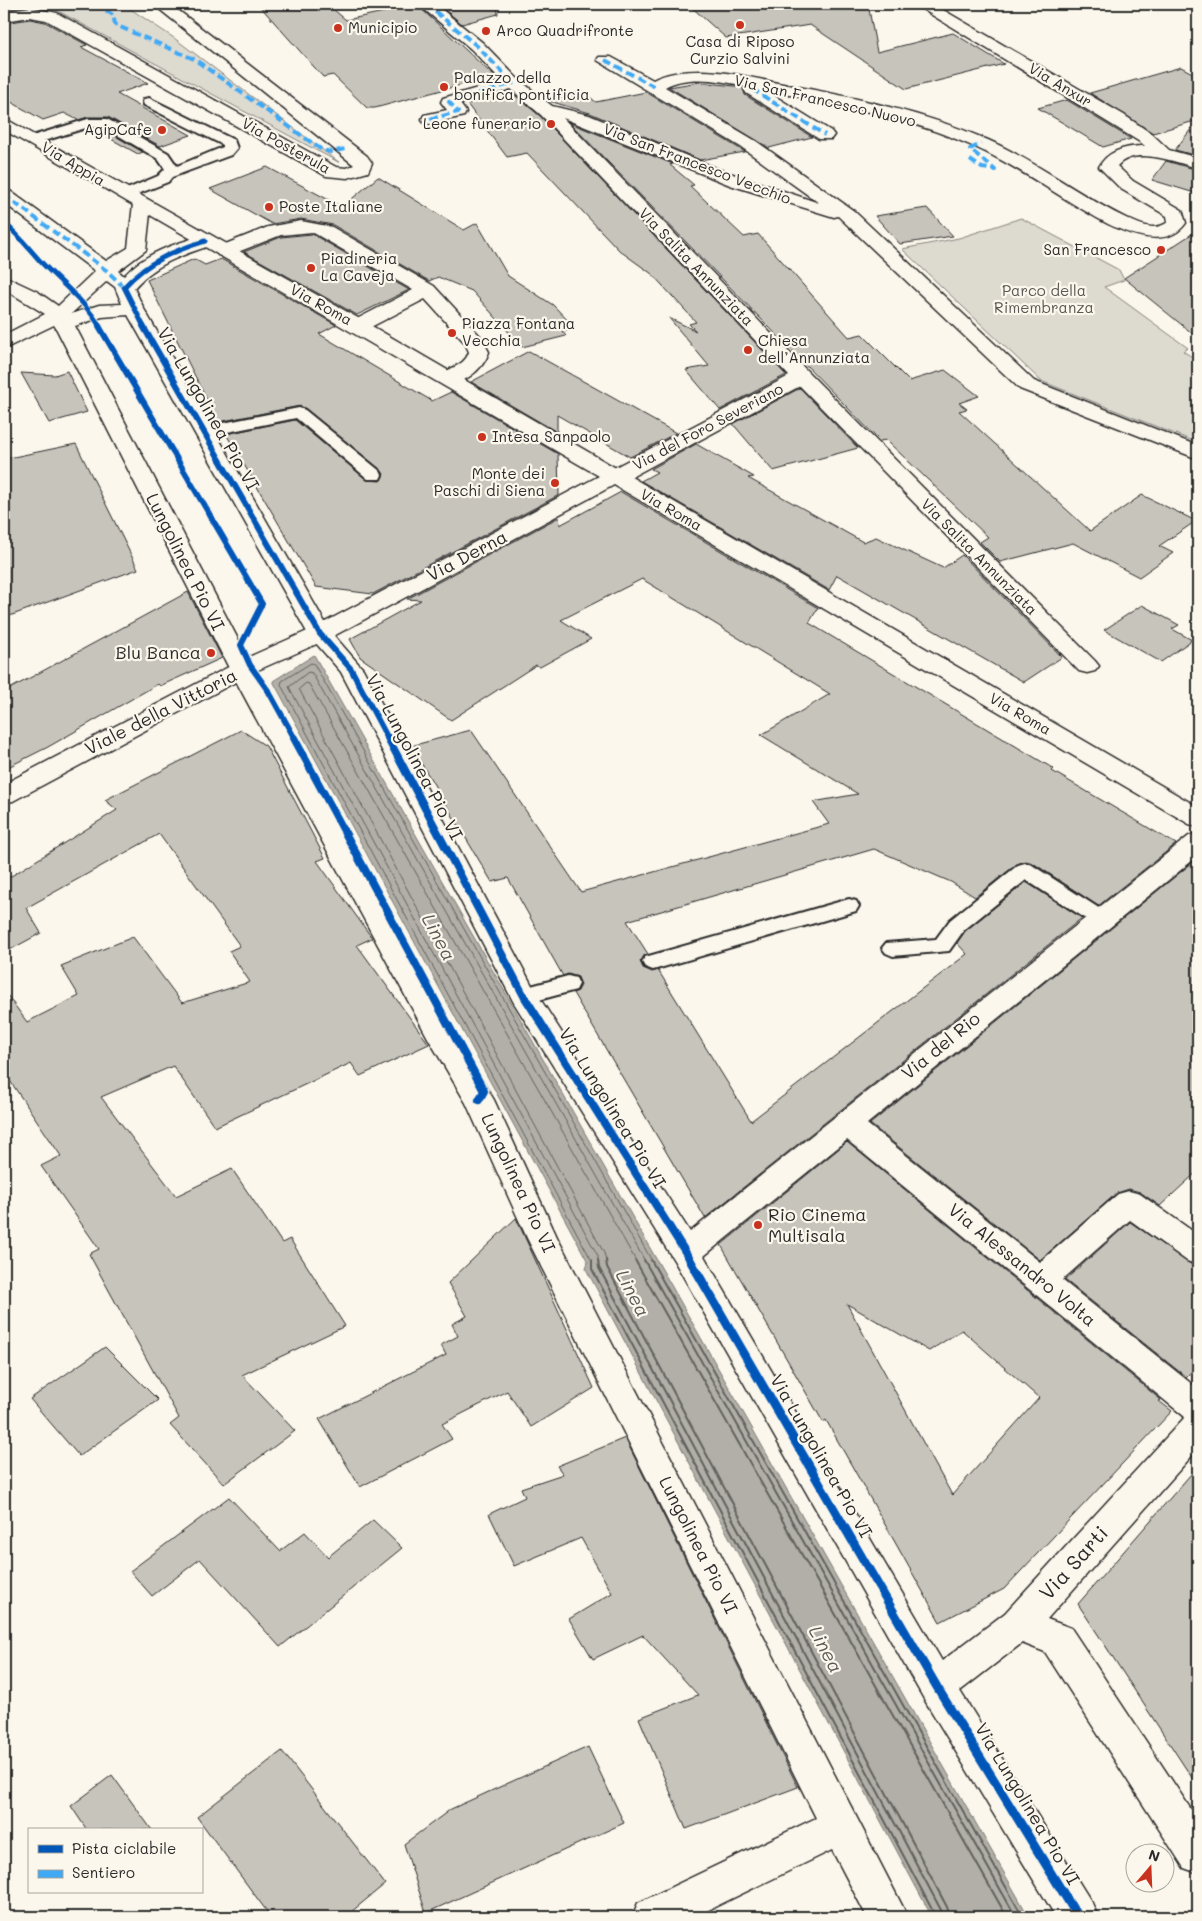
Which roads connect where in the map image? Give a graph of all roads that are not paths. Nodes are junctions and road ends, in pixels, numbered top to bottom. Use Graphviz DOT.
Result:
graph roads {
  1 [pos="160,4"];
  2 [pos="426,4"];
  3 [pos="922,4"];
  4 [pos="4,16"];
  5 [pos="605,60"];
  6 [pos="509,79"];
  7 [pos="656,87"];
  8 [pos="752,89"];
  9 [pos="149,102"];
  10 [pos="547,111"];
  11 [pos="430,119"];
  12 [pos="4,123"];
  13 [pos="826,135"];
  14 [pos="34,140"];
  15 [pos="1163,154"];
  16 [pos="1198,163"];
  17 [pos="169,174"];
  18 [pos="4,195"];
  19 [pos="133,199"];
  20 [pos="848,215"];
  21 [pos="206,241"];
  22 [pos="225,251"];
  23 [pos="106,270"];
  24 [pos="4,282"];
  25 [pos="427,290"];
  26 [pos="129,298"];
  27 [pos="61,319"];
  28 [pos="358,326"];
  29 [pos="4,343"];
  30 [pos="802,376"];
  31 [pos="448,379"];
  32 [pos="203,432"];
  33 [pos="1198,453"];
  34 [pos="374,474"];
  35 [pos="614,477"];
  36 [pos="320,634"];
  37 [pos="1087,666"];
  38 [pos="242,670"];
  39 [pos="4,794"];
  40 [pos="1198,818"];
  41 [pos="1198,842"];
  42 [pos="849,906"];
  43 [pos="1101,918"];
  44 [pos="893,948"];
  45 [pos="652,962"];
  46 [pos="568,984"];
  47 [pos="524,996"];
  48 [pos="846,1123"];
  49 [pos="1198,1252"];
  50 [pos="686,1253"];
  51 [pos="1040,1280"];
  52 [pos="1198,1408"];
  53 [pos="1198,1426"];
  54 [pos="1018,1625"];
  55 [pos="937,1687"];
  56 [pos="840,1826"];
  57 [pos="1198,1854"];
  58 [pos="652,1917"];
  59 [pos="888,1917"];
  60 [pos="1078,1917"];
  1 -- 4 [label="street, Via Posterula"];
  2 -- 6 [label="street, Via Salita Annunziata"];
  3 -- 15 [label="street, Via Anxur"];
  5 -- 7 [label="street"];
  6 -- 10 [label="street, Via Salita Annunziata"];
  6 -- 11 [label="street"];
  7 -- 15 [label="street, Via San Francesco Nuovo"];
  7 -- 20 [label="street"];
  8 -- 13 [label="street"];
  9 -- 17 [label="lane"];
  10 -- 20 [label="street, Via San Francesco Vecchio"];
  10 -- 30 [label="street, Via Salita Annunziata"];
  12 -- 14 [label="street, Via Appia"];
  14 -- 17 [label="lane"];
  14 -- 19 [label="street, Via Appia"];
  15 -- 16 [label="street, Via Anxur"];
  17 -- 19 [label="lane"];
  18 -- 23 [label="street, Via Lungolinea Pio VI"];
  19 -- 21 [label="street, Via Roma"];
  19 -- 23 [label="street"];
  20 -- 33 [label="street"];
  21 -- 22 [label="street, Via Roma"];
  21 -- 26 [label="street"];
  22 -- 25 [label="street"];
  22 -- 28 [label="street, Via Roma"];
  23 -- 26 [label="street, Via Lungolinea Pio VI"];
  23 -- 27 [label="street"];
  24 -- 27 [label="street"];
  25 -- 28 [label="street"];
  25 -- 31 [label="street"];
  26 -- 27 [label="street"];
  26 -- 32 [label="street, Via Lungolinea Pio VI"];
  27 -- 29 [label="street"];
  27 -- 38 [label="street, Lungolinea Pio VI"];
  28 -- 31 [label="street, Via Roma"];
  30 -- 35 [label="street, Via del Foro Severiano"];
  30 -- 37 [label="street, Via Salita Annunziata"];
  31 -- 35 [label="street, Via Roma"];
  32 -- 34 [label="lane"];
  32 -- 36 [label="street, Via Lungolinea Pio VI"];
  35 -- 36 [label="street, Via Derna"];
  35 -- 40 [label="street, Via Roma"];
  36 -- 38 [label="street, Viale della Vittoria"];
  36 -- 47 [label="street, Via Lungolinea Pio VI"];
  38 -- 39 [label="street, Viale della Vittoria"];
  38 -- 56 [label="street, Lungolinea Pio VI"];
  41 -- 43 [label="street, Via del Rio"];
  42 -- 45 [label="lane"];
  43 -- 44 [label="lane"];
  43 -- 48 [label="street, Via del Rio"];
  46 -- 47 [label="lane"];
  47 -- 50 [label="street, Via Lungolinea Pio VI"];
  48 -- 50 [label="street, Via del Rio"];
  48 -- 51 [label="street, Via Alessandro Volta"];
  49 -- 51 [label="street"];
  50 -- 55 [label="street, Via Lungolinea Pio VI"];
  51 -- 52 [label="street, Via Alessandro Volta"];
  53 -- 54 [label="street, Via Sarti"];
  54 -- 55 [label="street, Via Sarti"];
  54 -- 57 [label="street"];
  55 -- 60 [label="street, Via Lungolinea Pio VI"];
  56 -- 58 [label="street"];
  56 -- 59 [label="street, Lungolinea Pio VI"];
}
